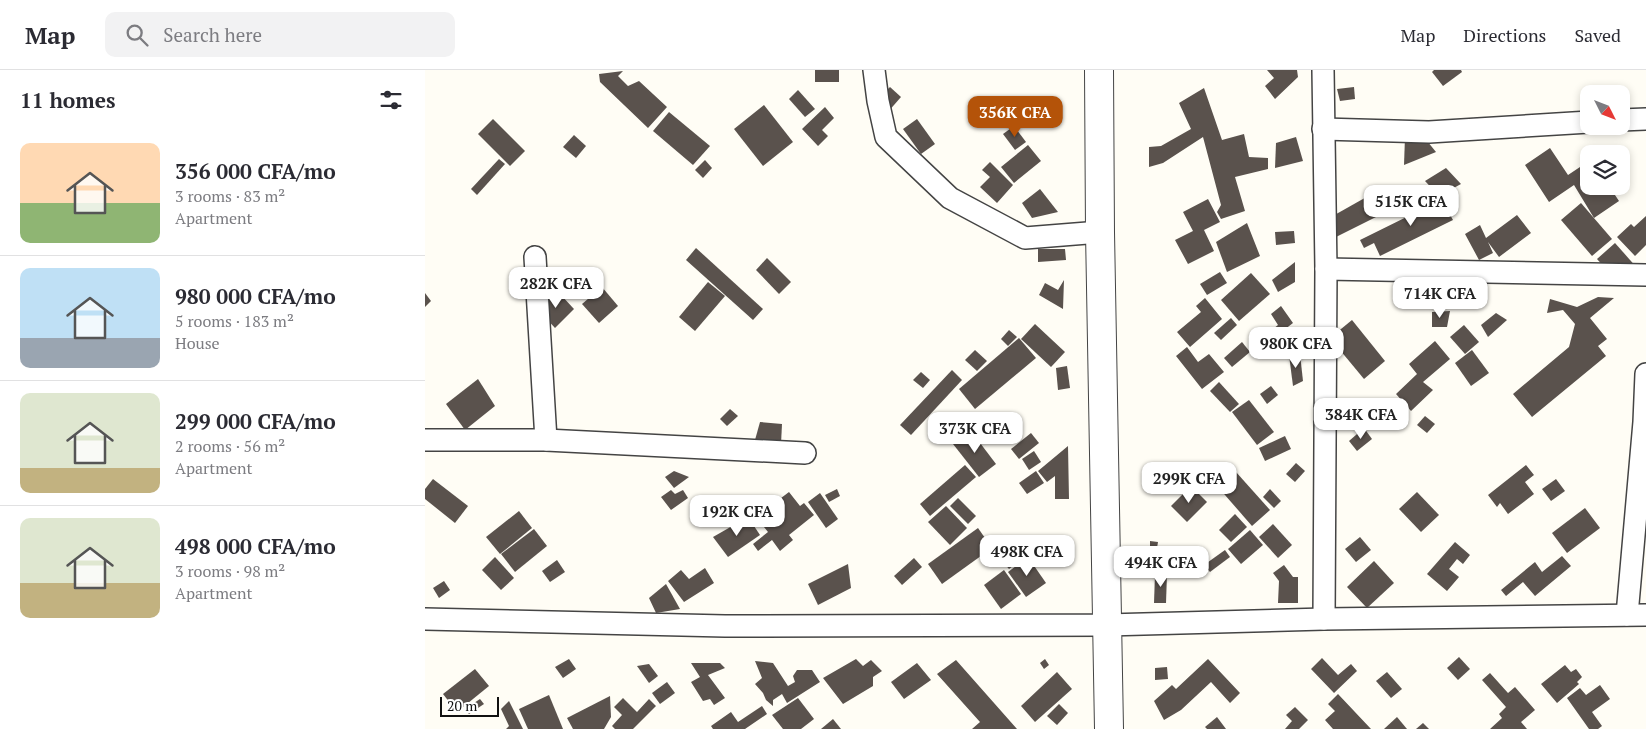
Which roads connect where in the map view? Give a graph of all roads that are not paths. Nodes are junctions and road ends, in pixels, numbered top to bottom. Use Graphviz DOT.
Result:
graph roads {
  1 [pos="874,70"];
  2 [pos="1099,70"];
  3 [pos="1323,70"];
  4 [pos="1646,119"];
  5 [pos="1630,120"];
  6 [pos="1580,123"];
  7 [pos="1323,130"];
  8 [pos="1100,232"];
  9 [pos="535,257"];
  10 [pos="1326,269"];
  11 [pos="1646,275"];
  12 [pos="1646,374"];
  13 [pos="1645,422"];
  14 [pos="425,440"];
  15 [pos="546,440"];
  16 [pos="805,453"];
  17 [pos="1637,615"];
  18 [pos="425,619"];
  19 [pos="1324,619"];
  20 [pos="1107,625"];
  21 [pos="1109,729"];
  1 -- 8 [label="street"];
  2 -- 8 [label="street"];
  3 -- 7 [label="street"];
  4 -- 5 [label="street"];
  6 -- 7 [label="street"];
  7 -- 10 [label="street"];
  8 -- 20 [label="street"];
  9 -- 15 [label="street"];
  10 -- 11 [label="street"];
  10 -- 19 [label="street"];
  12 -- 13 [label="street"];
  13 -- 17 [label="street"];
  14 -- 15 [label="street"];
  15 -- 16 [label="street"];
  17 -- 19 [label="street"];
  18 -- 20 [label="street"];
  19 -- 20 [label="street"];
  20 -- 21 [label="street"];
}
